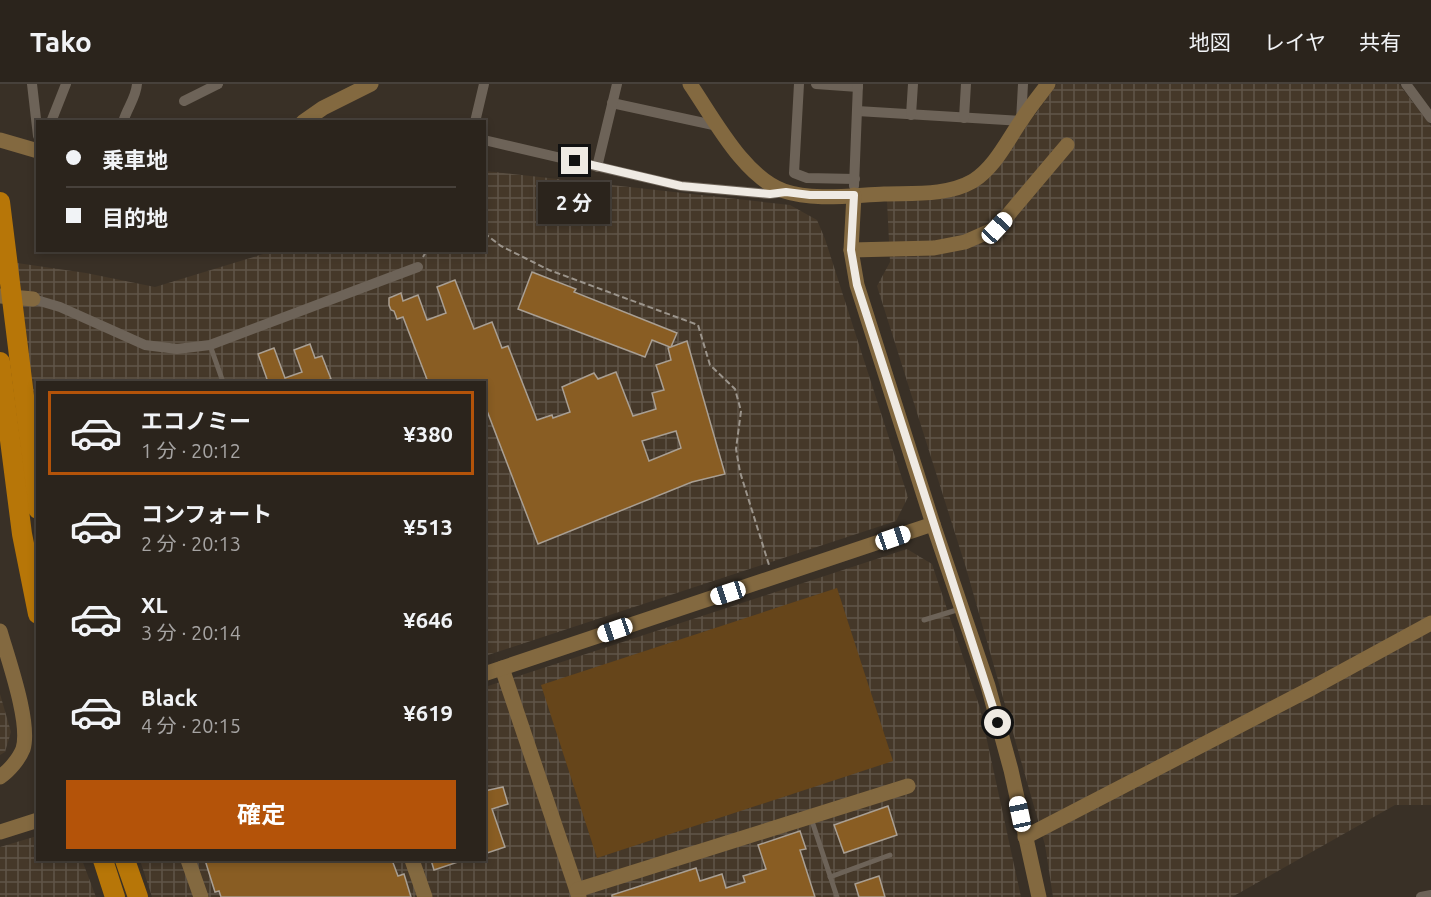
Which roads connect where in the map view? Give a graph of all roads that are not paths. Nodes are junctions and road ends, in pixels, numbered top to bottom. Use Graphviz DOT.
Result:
graph roads {
  1 [pos="32,84"];
  2 [pos="66,84"];
  3 [pos="137,84"];
  4 [pos="218,84"];
  5 [pos="371,84"];
  6 [pos="484,84"];
  7 [pos="617,84"];
  8 [pos="690,84"];
  9 [pos="799,84"];
  10 [pos="816,84"];
  11 [pos="913,84"];
  12 [pos="966,84"];
  13 [pos="1023,84"];
  14 [pos="1048,84"];
  15 [pos="1406,84"];
  16 [pos="858,85"];
  17 [pos="1431,98"];
  18 [pos="184,101"];
  19 [pos="612,103"];
  20 [pos="1421,105"];
  21 [pos="857,111"];
  22 [pos="911,115"];
  23 [pos="964,118"];
  24 [pos="1431,118"];
  25 [pos="52,120"];
  26 [pos="124,120"];
  27 [pos="306,120"];
  28 [pos="475,120"];
  29 [pos="1021,121"];
  30 [pos="719,126"];
  31 [pos="0,140"];
  32 [pos="486,140"];
  33 [pos="1067,144"];
  34 [pos="35,146"];
  35 [pos="597,167"];
  36 [pos="855,179"];
  37 [pos="786,192"];
  38 [pos="854,195"];
  39 [pos="0,202"];
  40 [pos="851,250"];
  41 [pos="418,267"];
  42 [pos="0,296"];
  43 [pos="33,299"];
  44 [pos="210,345"];
  45 [pos="0,362"];
  46 [pos="223,381"];
  47 [pos="36,492"];
  48 [pos="933,524"];
  49 [pos="36,604"];
  50 [pos="962,608"];
  51 [pos="924,620"];
  52 [pos="1431,623"];
  53 [pos="0,631"];
  54 [pos="502,668"];
  55 [pos="486,673"];
  56 [pos="0,777"];
  57 [pos="908,786"];
  58 [pos="810,817"];
  59 [pos="36,821"];
  60 [pos="0,832"];
  61 [pos="1025,837"];
  62 [pos="890,855"];
  63 [pos="102,861"];
  64 [pos="125,861"];
  65 [pos="188,861"];
  66 [pos="412,861"];
  67 [pos="830,877"];
  68 [pos="578,894"];
  69 [pos="1431,895"];
  70 [pos="116,897"];
  71 [pos="138,897"];
  72 [pos="201,897"];
  73 [pos="425,897"];
  74 [pos="837,897"];
  75 [pos="1039,897"];
  76 [pos="1421,897"];
  1 -- 34 [label="street"];
  2 -- 25 [label="street"];
  3 -- 26 [label="street"];
  4 -- 18 [label="street"];
  5 -- 27 [label="street"];
  6 -- 28 [label="street"];
  7 -- 19 [label="street"];
  8 -- 30 [label="street"];
  9 -- 36 [label="street"];
  10 -- 16 [label="street"];
  11 -- 22 [label="street"];
  12 -- 23 [label="street"];
  13 -- 29 [label="street"];
  14 -- 29 [label="street"];
  15 -- 20 [label="street"];
  16 -- 21 [label="street"];
  17 -- 20 [label="street"];
  19 -- 30 [label="street"];
  19 -- 35 [label="street"];
  20 -- 24 [label="street"];
  21 -- 22 [label="street"];
  21 -- 36 [label="street"];
  22 -- 23 [label="street"];
  23 -- 29 [label="street"];
  29 -- 38 [label="street"];
  30 -- 37 [label="street"];
  31 -- 34 [label="street"];
  32 -- 35 [label="street"];
  33 -- 40 [label="street"];
  35 -- 37 [label="street"];
  36 -- 38 [label="street"];
  37 -- 38 [label="street"];
  38 -- 40 [label="street"];
  39 -- 47 [label="highway"];
  40 -- 48 [label="street"];
  41 -- 44 [label="street"];
  42 -- 43 [label="street"];
  43 -- 44 [label="street"];
  44 -- 46 [label="lane"];
  45 -- 49 [label="highway"];
  48 -- 50 [label="street"];
  48 -- 54 [label="street"];
  50 -- 51 [label="lane"];
  50 -- 61 [label="street"];
  52 -- 61 [label="street"];
  53 -- 56 [label="street"];
  54 -- 55 [label="street"];
  54 -- 68 [label="street"];
  57 -- 58 [label="street"];
  58 -- 67 [label="lane"];
  58 -- 68 [label="street"];
  59 -- 60 [label="street"];
  61 -- 75 [label="street"];
  62 -- 67 [label="lane"];
  63 -- 70 [label="highway"];
  64 -- 71 [label="highway"];
  65 -- 72 [label="street"];
  66 -- 73 [label="street"];
  67 -- 74 [label="lane"];
  69 -- 76 [label="street"];
}
